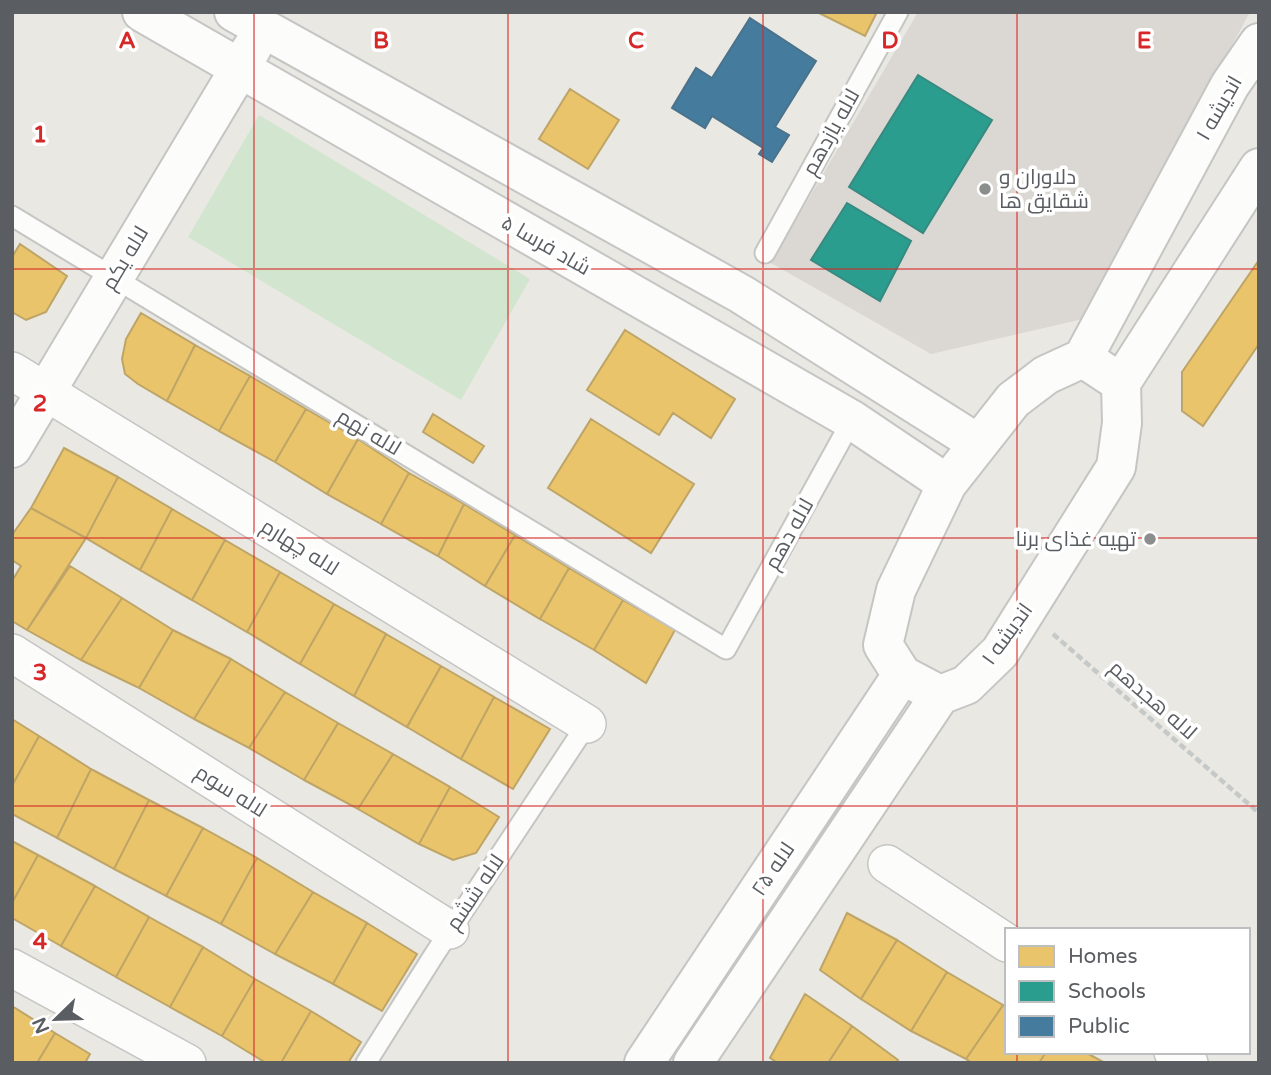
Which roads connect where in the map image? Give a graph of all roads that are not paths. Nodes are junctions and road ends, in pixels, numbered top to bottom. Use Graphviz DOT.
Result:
graph roads {
  1 [pos="142,12"];
  2 [pos="898,12"];
  3 [pos="248,21"];
  4 [pos="1259,43"];
  5 [pos="240,70"];
  6 [pos="1259,168"];
  7 [pos="12,216"];
  8 [pos="765,253"];
  9 [pos="113,277"];
  10 [pos="1083,358"];
  11 [pos="12,371"];
  12 [pos="1121,383"];
  13 [pos="46,391"];
  14 [pos="852,420"];
  15 [pos="977,443"];
  16 [pos="12,448"];
  17 [pos="947,484"];
  18 [pos="726,649"];
  19 [pos="12,653"];
  20 [pos="902,675"];
  21 [pos="940,695"];
  22 [pos="587,723"];
  23 [pos="830,782"];
  24 [pos="867,806"];
  25 [pos="887,864"];
  26 [pos="450,930"];
  27 [pos="1005,942"];
  28 [pos="12,968"];
  29 [pos="187,1063"];
  30 [pos="366,1063"];
  31 [pos="644,1063"];
  32 [pos="693,1063"];
  1 -- 5 [label="street, شاد فرسا ۵"];
  2 -- 8 [label="lane, لاله یازدهم"];
  3 -- 5 [label="street, لاله یکم"];
  3 -- 15 [label="street"];
  4 -- 10 [label="street, اندیشه ۱"];
  5 -- 9 [label="street, لاله یکم"];
  5 -- 14 [label="street, شاد فرسا ۵"];
  6 -- 12 [label="street"];
  7 -- 9 [label="lane, لاله نهم"];
  9 -- 13 [label="street, لاله یکم"];
  9 -- 18 [label="lane, لاله نهم"];
  10 -- 12 [label="street"];
  10 -- 15 [label="street"];
  11 -- 13 [label="street, لاله چهارم"];
  12 -- 21 [label="street, اندیشه ۱"];
  13 -- 16 [label="street, لاله یکم"];
  13 -- 22 [label="street, لاله چهارم"];
  14 -- 17 [label="street, شاد فرسا ۵"];
  14 -- 18 [label="lane, لاله دهم"];
  15 -- 17 [label="street"];
  17 -- 20 [label="street"];
  19 -- 26 [label="street, لاله سوم"];
  20 -- 21 [label="street"];
  20 -- 23 [label="street, لاله ۲۵"];
  21 -- 24 [label="street, لاله ۲۵"];
  22 -- 26 [label="lane, لاله ششم"];
  23 -- 24 [label="street"];
  23 -- 31 [label="street, لاله ۲۵"];
  24 -- 32 [label="street, لاله ۲۵"];
  25 -- 27 [label="street"];
  26 -- 30 [label="lane, لاله ششم"];
  28 -- 29 [label="street"];
}
